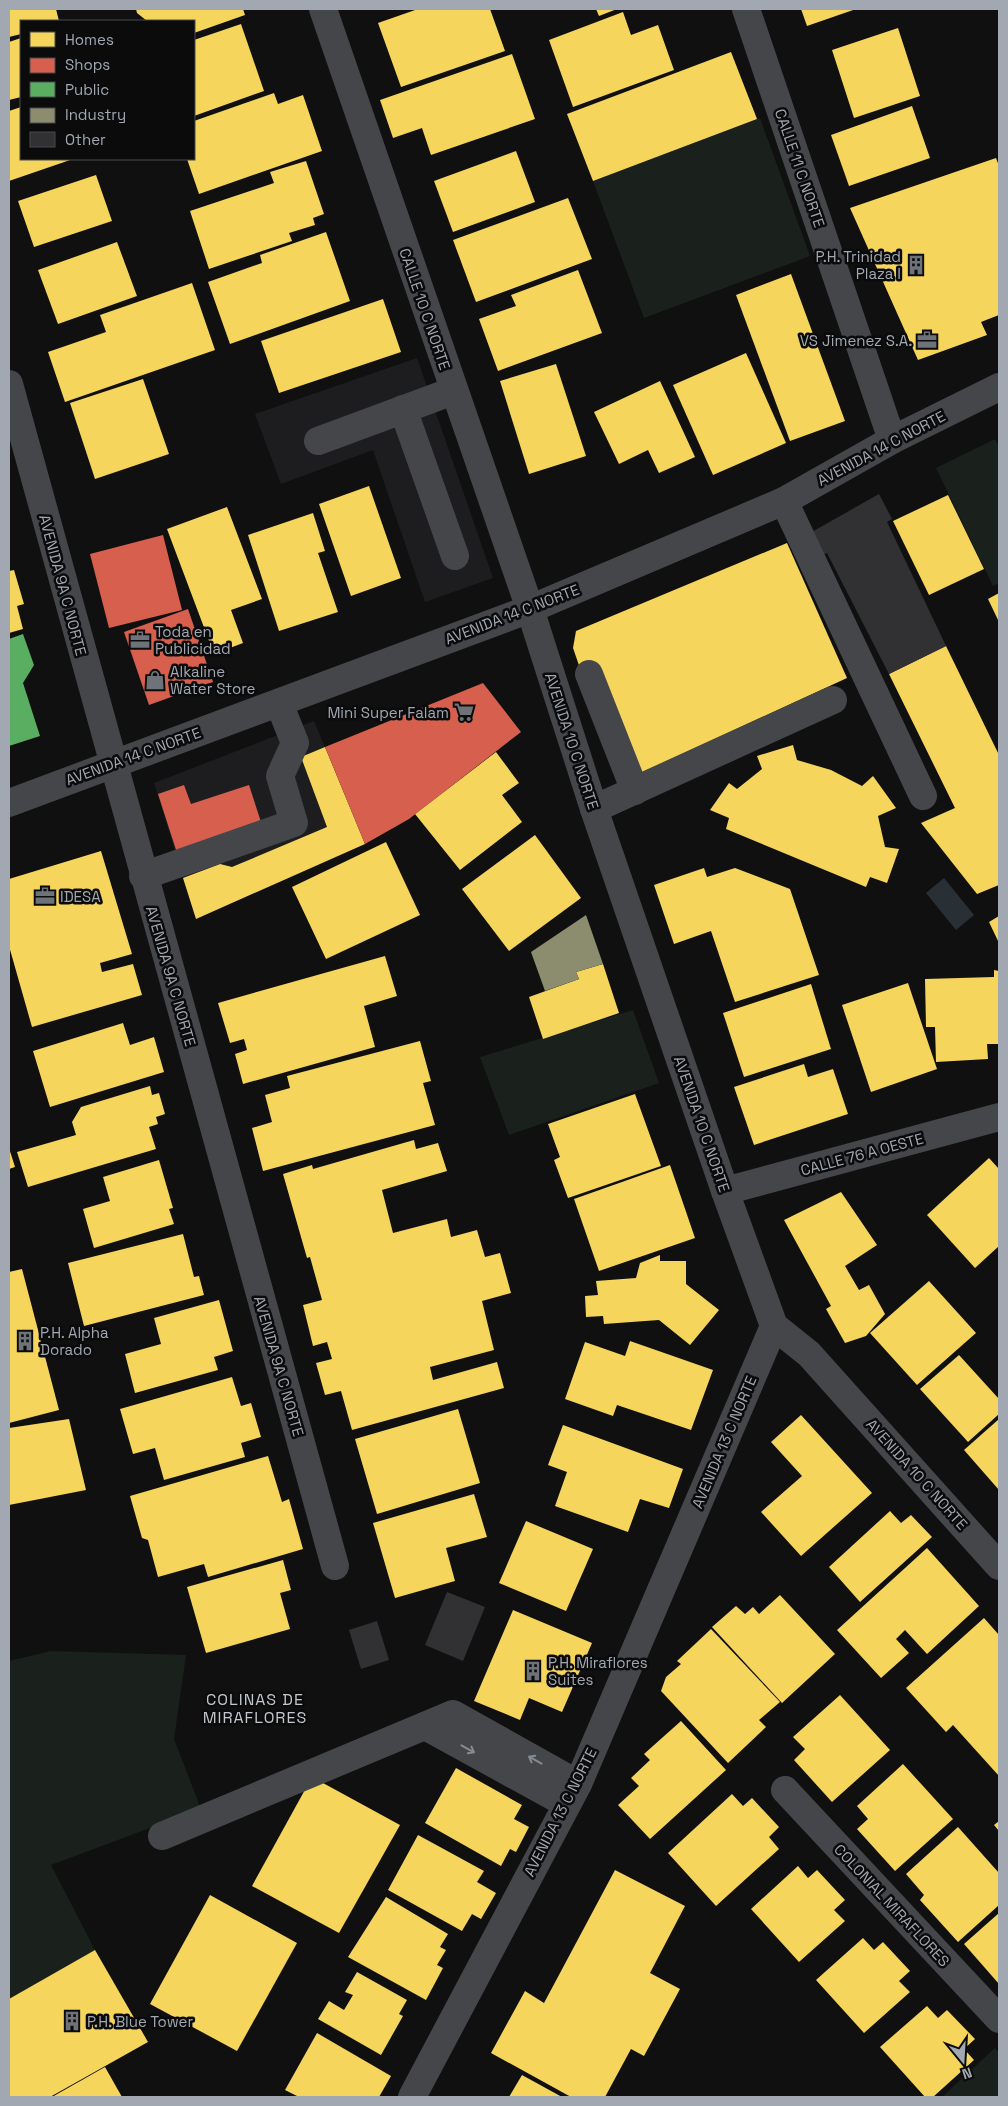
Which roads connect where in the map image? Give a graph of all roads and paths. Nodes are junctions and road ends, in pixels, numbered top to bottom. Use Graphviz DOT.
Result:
graph roads {
  1 [pos="323,9"];
  2 [pos="746,9"];
  3 [pos="9,384"];
  4 [pos="999,387"];
  5 [pos="453,391"];
  6 [pos="403,409"];
  7 [pos="892,440"];
  8 [pos="318,441"];
  9 [pos="784,501"];
  10 [pos="455,556"];
  11 [pos="530,609"];
  12 [pos="589,674"];
  13 [pos="833,700"];
  14 [pos="278,702"];
  15 [pos="112,764"];
  16 [pos="635,791"];
  17 [pos="923,796"];
  18 [pos="9,803"];
  19 [pos="594,809"];
  20 [pos="143,876"];
  21 [pos="999,1117"];
  22 [pos="725,1191"];
  23 [pos="774,1326"];
  24 [pos="335,1566"];
  25 [pos="999,1566"];
  26 [pos="785,1790"];
  27 [pos="572,1794"];
  28 [pos="162,1836"];
  29 [pos="999,2019"];
  30 [pos="412,2097"];
  1 -- 5 [label="street, CALLE 10 C NORTE"];
  2 -- 7 [label="street, CALLE 11 C NORTE"];
  3 -- 15 [label="street, AVENIDA 9A C NORTE"];
  4 -- 7 [label="street, AVENIDA 14 C NORTE"];
  5 -- 6 [label="street"];
  5 -- 11 [label="street, CALLE 10 C NORTE"];
  6 -- 8 [label="street"];
  6 -- 10 [label="street"];
  7 -- 9 [label="street, AVENIDA 14 C NORTE"];
  9 -- 11 [label="street, AVENIDA 14 C NORTE"];
  9 -- 17 [label="street"];
  11 -- 14 [label="street, AVENIDA 14 C NORTE"];
  11 -- 19 [label="street, AVENIDA 10 C NORTE"];
  12 -- 16 [label="street"];
  13 -- 16 [label="street"];
  14 -- 15 [label="street, AVENIDA 14 C NORTE"];
  14 -- 20 [label="street"];
  15 -- 18 [label="street, AVENIDA 14 C NORTE"];
  15 -- 20 [label="street, AVENIDA 9A C NORTE"];
  16 -- 19 [label="street"];
  19 -- 22 [label="street, AVENIDA 10 C NORTE"];
  20 -- 24 [label="street, AVENIDA 9A C NORTE"];
  21 -- 22 [label="street, CALLE 76 A OESTE"];
  22 -- 23 [label="street, AVENIDA 10 C NORTE"];
  23 -- 25 [label="street, AVENIDA 10 C NORTE"];
  23 -- 27 [label="street, AVENIDA 13 C NORTE"];
  26 -- 29 [label="street, COLONIAL MIRAFLORES"];
  27 -- 28 [label="street"];
  27 -- 30 [label="street, AVENIDA 13 C NORTE"];
}
